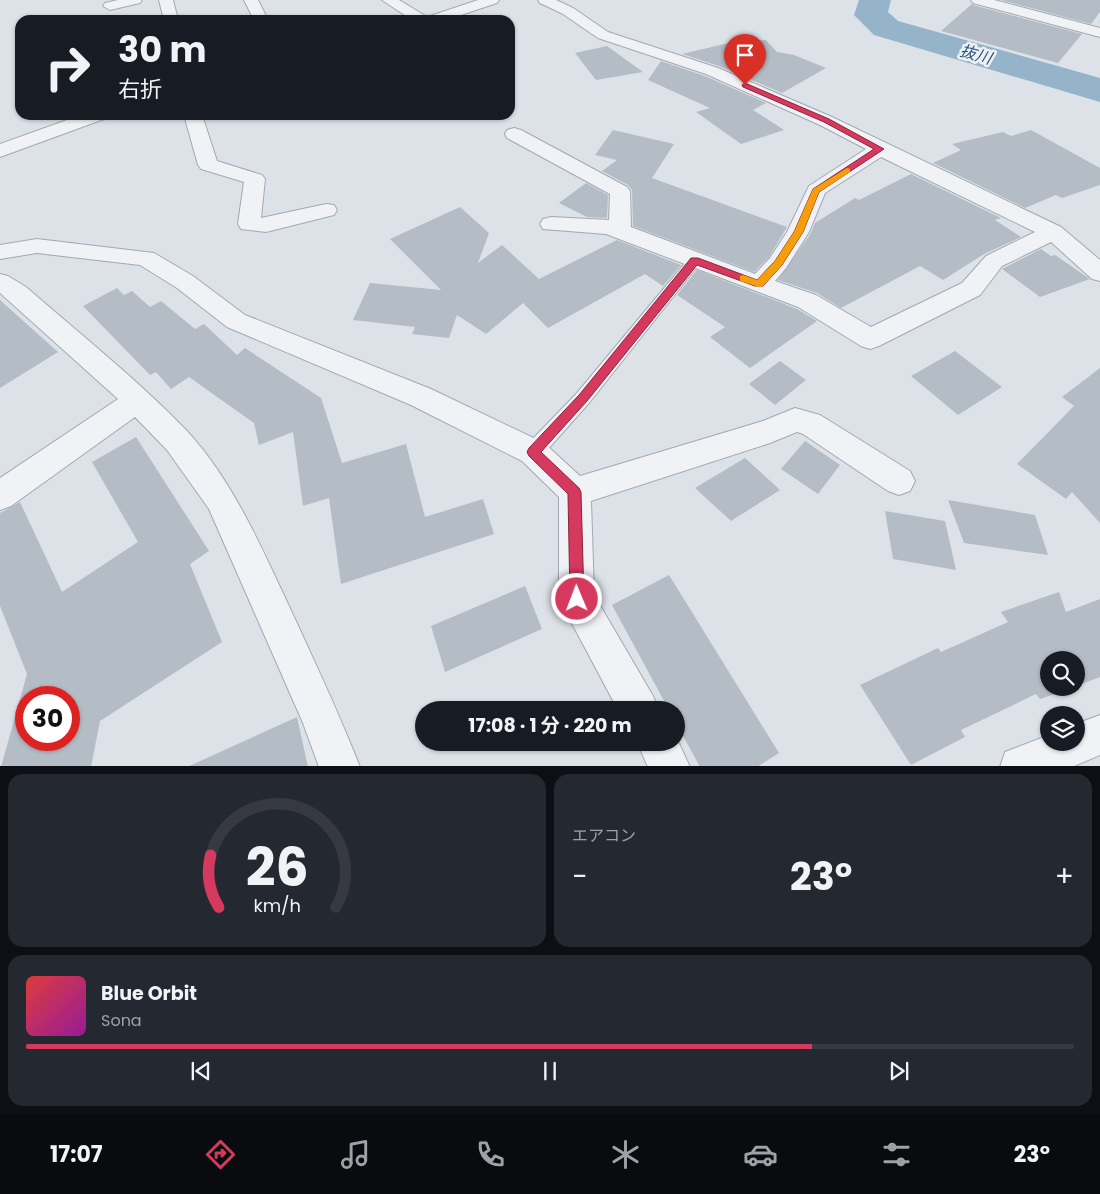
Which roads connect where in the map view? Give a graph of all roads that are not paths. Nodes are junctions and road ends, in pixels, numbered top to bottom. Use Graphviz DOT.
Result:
graph roads {
  1 [pos="135,0"];
  2 [pos="166,0"];
  3 [pos="251,0"];
  4 [pos="389,0"];
  5 [pos="492,0"];
  6 [pos="545,0"];
  7 [pos="978,0"];
  8 [pos="110,6"];
  9 [pos="171,15"];
  10 [pos="258,15"];
  11 [pos="414,15"];
  12 [pos="447,15"];
  13 [pos="1100,33"];
  14 [pos="84,120"];
  15 [pos="194,120"];
  16 [pos="514,134"];
  17 [pos="880,149"];
  18 [pos="0,151"];
  19 [pos="326,210"];
  20 [pos="551,224"];
  21 [pos="620,231"];
  22 [pos="1053,232"];
  23 [pos="0,252"];
  24 [pos="695,260"];
  25 [pos="1100,273"];
  26 [pos="0,282"];
  27 [pos="759,284"];
  28 [pos="137,401"];
  29 [pos="533,452"];
  30 [pos="899,481"];
  31 [pos="575,492"];
  32 [pos="0,496"];
  33 [pos="634,701"];
  34 [pos="1100,735"];
  35 [pos="662,751"];
  36 [pos="340,766"];
  37 [pos="670,766"];
  38 [pos="1020,766"];
  1 -- 8 [label="street"];
  2 -- 9 [label="street"];
  3 -- 10 [label="street"];
  4 -- 11 [label="street"];
  5 -- 12 [label="street"];
  6 -- 17 [label="street"];
  7 -- 13 [label="street"];
  14 -- 18 [label="street"];
  15 -- 19 [label="street"];
  16 -- 21 [label="street"];
  17 -- 22 [label="street"];
  17 -- 27 [label="street"];
  20 -- 21 [label="street"];
  21 -- 24 [label="street"];
  22 -- 25 [label="street"];
  22 -- 27 [label="street"];
  23 -- 29 [label="street"];
  24 -- 27 [label="street"];
  24 -- 29 [label="lane"];
  26 -- 28 [label="street"];
  28 -- 32 [label="street"];
  28 -- 36 [label="street"];
  29 -- 31 [label="street"];
  30 -- 31 [label="street"];
  31 -- 33 [label="street"];
  34 -- 38 [label="street"];
  35 -- 37 [label="street"];
}
